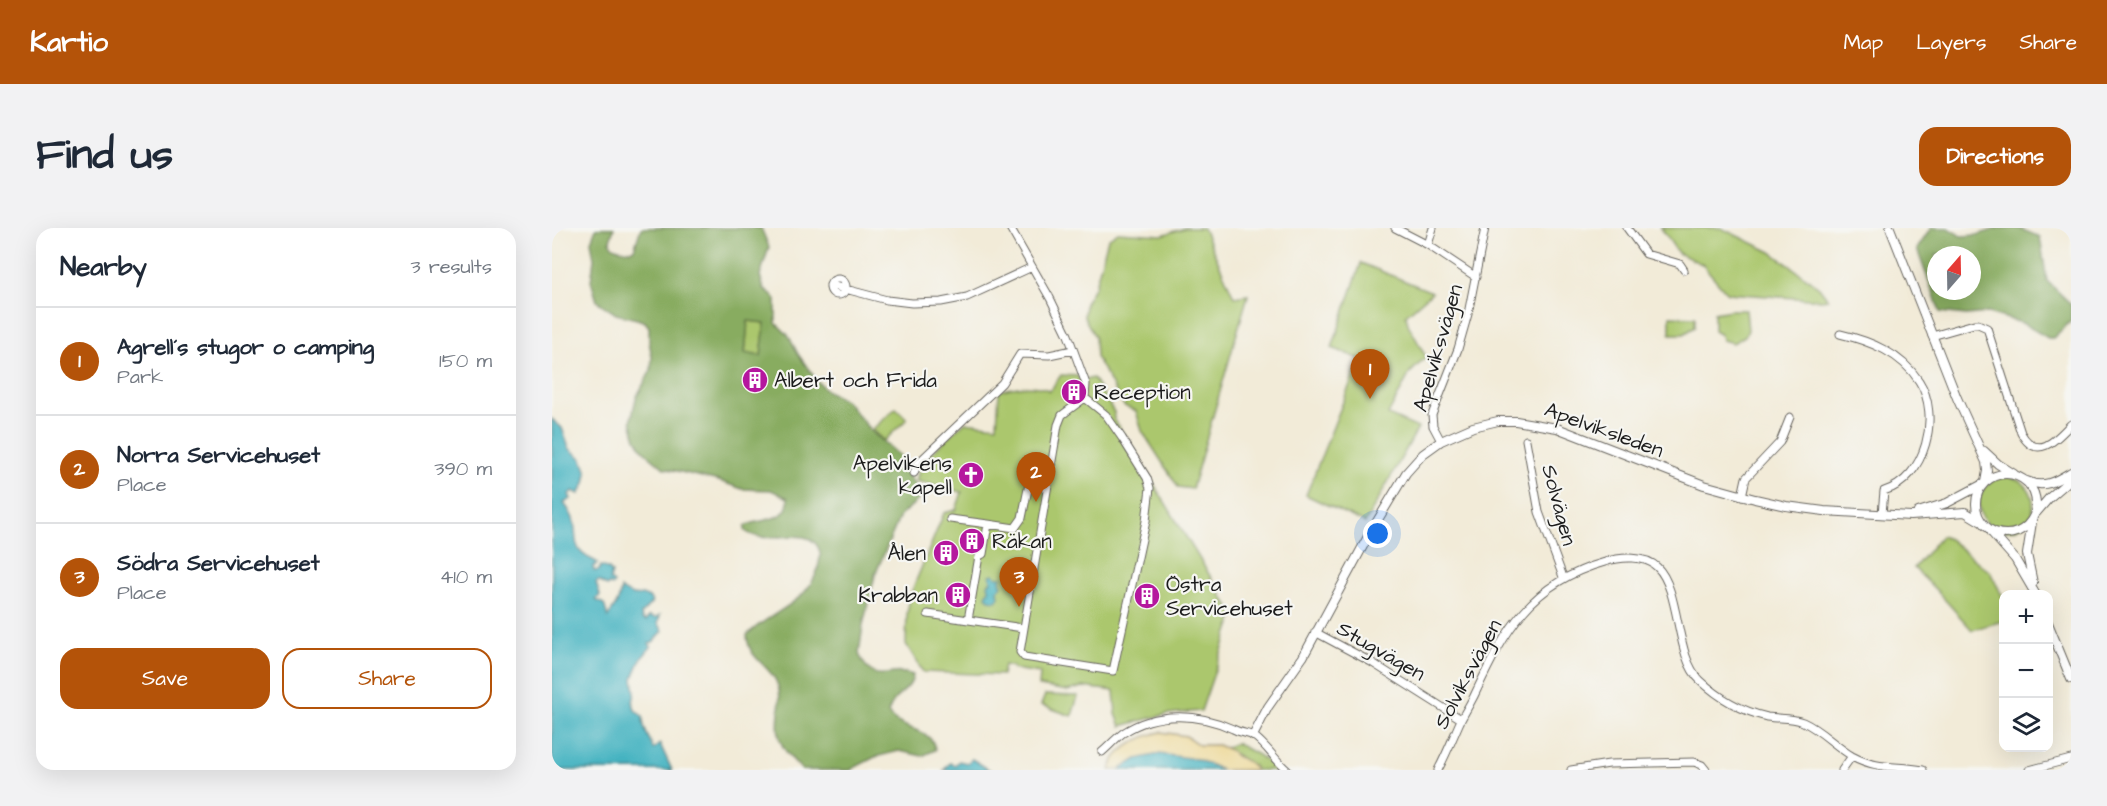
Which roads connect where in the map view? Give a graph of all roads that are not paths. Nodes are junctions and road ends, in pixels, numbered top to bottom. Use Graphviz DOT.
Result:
graph roads {
  1 [pos="1010,228"];
  2 [pos="1395,228"];
  3 [pos="1433,228"];
  4 [pos="1485,228"];
  5 [pos="1627,228"];
  6 [pos="1890,228"];
  7 [pos="1428,245"];
  8 [pos="1032,267"];
  9 [pos="1684,270"];
  10 [pos="1476,277"];
  11 [pos="830,285"];
  12 [pos="1840,334"];
  13 [pos="1932,336"];
  14 [pos="1073,350"];
  15 [pos="1085,398"];
  16 [pos="1790,417"];
  17 [pos="2071,423"];
  18 [pos="1973,436"];
  19 [pos="1526,440"];
  20 [pos="1441,441"];
  21 [pos="2071,472"];
  22 [pos="914,473"];
  23 [pos="2021,478"];
  24 [pos="2071,479"];
  25 [pos="1984,483"];
  26 [pos="1047,488"];
  27 [pos="1742,496"];
  28 [pos="1886,514"];
  29 [pos="2034,517"];
  30 [pos="950,519"];
  31 [pos="1980,521"];
  32 [pos="988,524"];
  33 [pos="1990,530"];
  34 [pos="1563,578"];
  35 [pos="2034,590"];
  36 [pos="2035,590"];
  37 [pos="928,614"];
  38 [pos="968,620"];
  39 [pos="1023,628"];
  40 [pos="1315,632"];
  41 [pos="2053,633"];
  42 [pos="2071,680"];
  43 [pos="1461,719"];
  44 [pos="1253,736"];
  45 [pos="1102,752"];
  46 [pos="1852,756"];
  47 [pos="2071,759"];
  48 [pos="1706,769"];
  49 [pos="1287,770"];
  50 [pos="1438,770"];
  51 [pos="1571,770"];
  52 [pos="1842,770"];
  53 [pos="1923,770"];
  54 [pos="2029,770"];
  1 -- 8 [label="street"];
  2 -- 7 [label="street"];
  3 -- 7 [label="street"];
  4 -- 10 [label="street, Apelviksvägen"];
  5 -- 9 [label="street"];
  6 -- 13 [label="street"];
  7 -- 10 [label="street"];
  8 -- 11 [label="street"];
  8 -- 14 [label="street"];
  10 -- 20 [label="street, Apelviksvägen"];
  12 -- 28 [label="street"];
  13 -- 17 [label="street"];
  13 -- 18 [label="street"];
  14 -- 15 [label="street"];
  14 -- 22 [label="street"];
  15 -- 26 [label="street"];
  15 -- 39 [label="street"];
  16 -- 27 [label="street"];
  18 -- 23 [label="street"];
  18 -- 25 [label="street"];
  19 -- 34 [label="street, Solvägen"];
  20 -- 27 [label="street, Apelviksleden"];
  20 -- 40 [label="street, Apelviksleden"];
  21 -- 23 [label="street"];
  23 -- 25 [label="street"];
  23 -- 29 [label="street"];
  24 -- 29 [label="street"];
  25 -- 28 [label="street, Apelviksleden"];
  25 -- 31 [label="street"];
  26 -- 32 [label="street"];
  26 -- 39 [label="street"];
  27 -- 28 [label="street, Apelviksleden"];
  28 -- 31 [label="street, Apelviksleden"];
  29 -- 33 [label="street"];
  29 -- 36 [label="street"];
  30 -- 32 [label="street"];
  31 -- 33 [label="street"];
  32 -- 38 [label="street"];
  33 -- 35 [label="street"];
  34 -- 43 [label="street, Solviksvägen"];
  34 -- 46 [label="street, Solviksvägen"];
  37 -- 38 [label="street"];
  38 -- 39 [label="street"];
  40 -- 43 [label="street, Stugvägen"];
  40 -- 44 [label="street, Apelviksleden"];
  41 -- 42 [label="street"];
  43 -- 50 [label="street, Solviksvägen"];
  44 -- 45 [label="street"];
  44 -- 49 [label="street"];
  46 -- 52 [label="street"];
  46 -- 53 [label="street, Solviksvägen"];
  47 -- 54 [label="street"];
  48 -- 51 [label="street"];
}
